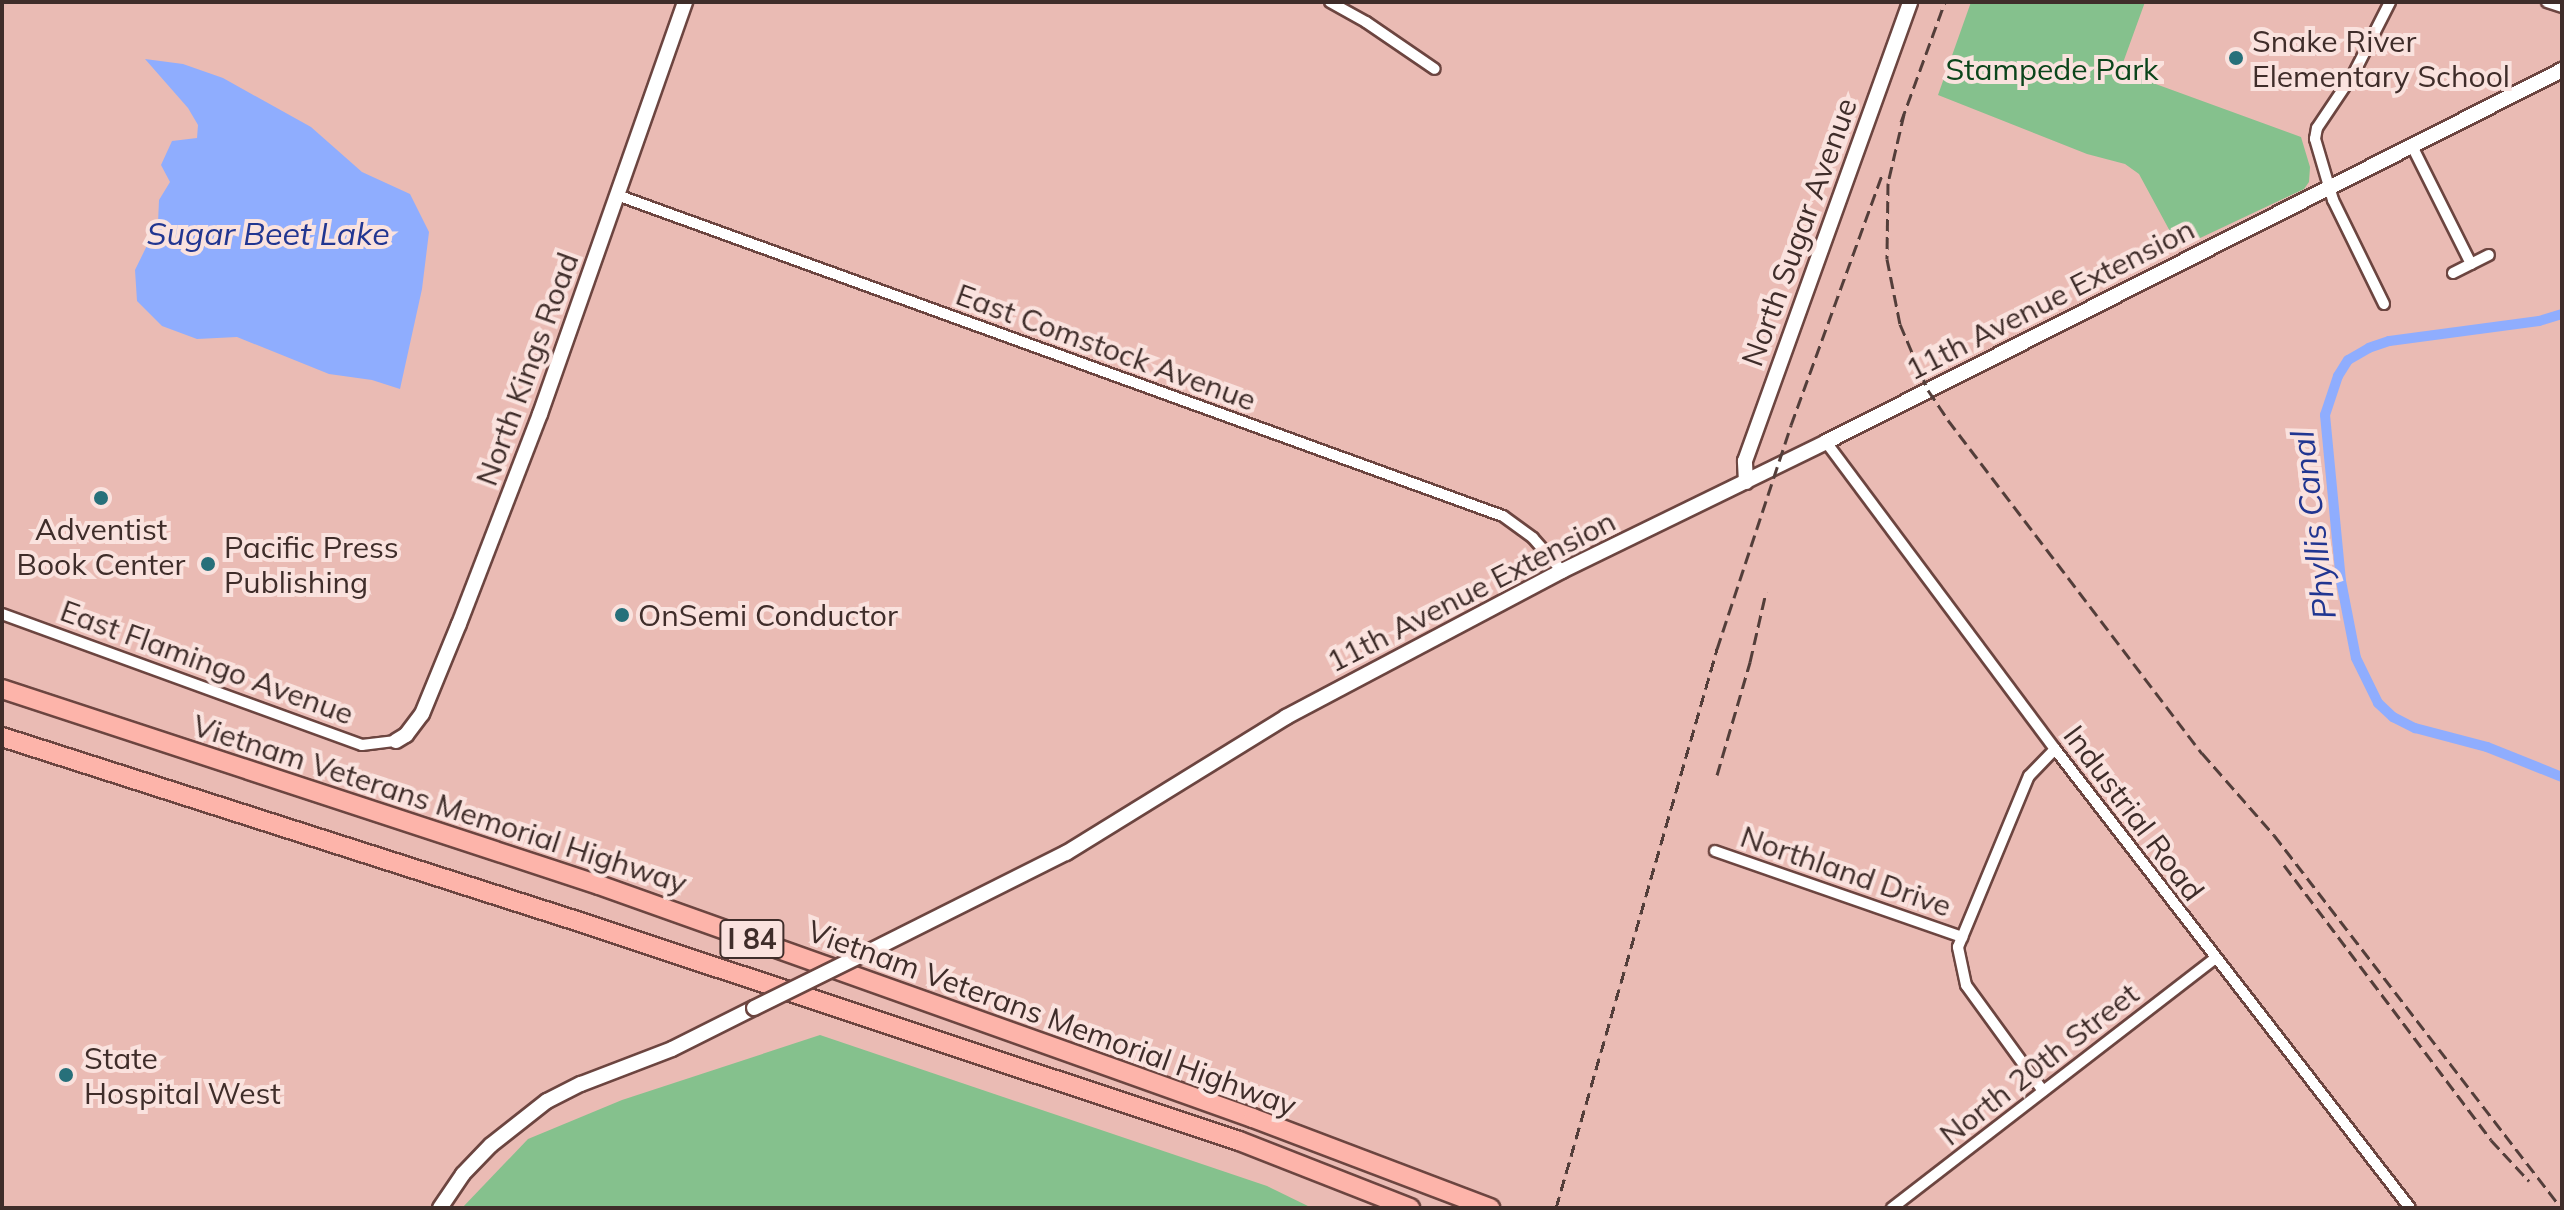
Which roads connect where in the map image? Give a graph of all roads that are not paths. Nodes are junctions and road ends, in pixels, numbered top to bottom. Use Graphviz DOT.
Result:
graph roads {
  1 [pos="685,2"];
  2 [pos="1330,2"];
  3 [pos="1910,2"];
  4 [pos="2390,2"];
  5 [pos="2547,2"];
  6 [pos="2562,7"];
  7 [pos="1435,69"];
  8 [pos="2562,70"];
  9 [pos="2412,146"];
  10 [pos="2329,186"];
  11 [pos="617,195"];
  12 [pos="2489,255"];
  13 [pos="2471,264"];
  14 [pos="2453,273"];
  15 [pos="2384,304"];
  16 [pos="1826,442"];
  17 [pos="1746,482"];
  18 [pos="1562,571"];
  19 [pos="2,614"];
  20 [pos="2,689"];
  21 [pos="2,737"];
  22 [pos="396,741"];
  23 [pos="2055,749"];
  24 [pos="1715,851"];
  25 [pos="1962,937"];
  26 [pos="2215,958"];
  27 [pos="2043,1091"];
  28 [pos="440,1208"];
  29 [pos="1410,1208"];
  30 [pos="1490,1208"];
  31 [pos="1892,1208"];
  32 [pos="2410,1208"];
  1 -- 11 [label="street, North Kings Road"];
  2 -- 7 [label="street"];
  3 -- 17 [label="street, North Sugar Avenue"];
  4 -- 10 [label="street"];
  5 -- 6 [label="street"];
  8 -- 9 [label="street, 11th Avenue Extension"];
  9 -- 10 [label="street, 11th Avenue Extension"];
  9 -- 13 [label="street"];
  10 -- 15 [label="street"];
  10 -- 16 [label="street, 11th Avenue Extension"];
  11 -- 18 [label="street, East Comstock Avenue"];
  11 -- 22 [label="street, North Kings Road"];
  12 -- 13 [label="street"];
  13 -- 14 [label="street"];
  16 -- 17 [label="street, 11th Avenue Extension"];
  16 -- 23 [label="street, Industrial Road"];
  17 -- 18 [label="street, 11th Avenue Extension"];
  18 -- 28 [label="street, 11th Avenue Extension, bridge"];
  19 -- 22 [label="street, East Flamingo Avenue"];
  20 -- 30 [label="highway, Vietnam Veterans Memorial Highway / I 84"];
  21 -- 29 [label="highway, Vietnam Veterans Memorial Highway / I 84"];
  23 -- 25 [label="street"];
  23 -- 26 [label="street, Industrial Road"];
  24 -- 25 [label="street, Northland Drive"];
  25 -- 27 [label="street"];
  26 -- 27 [label="street, North 20th Street"];
  26 -- 32 [label="street, Industrial Road"];
  27 -- 31 [label="street, North 20th Street"];
}
